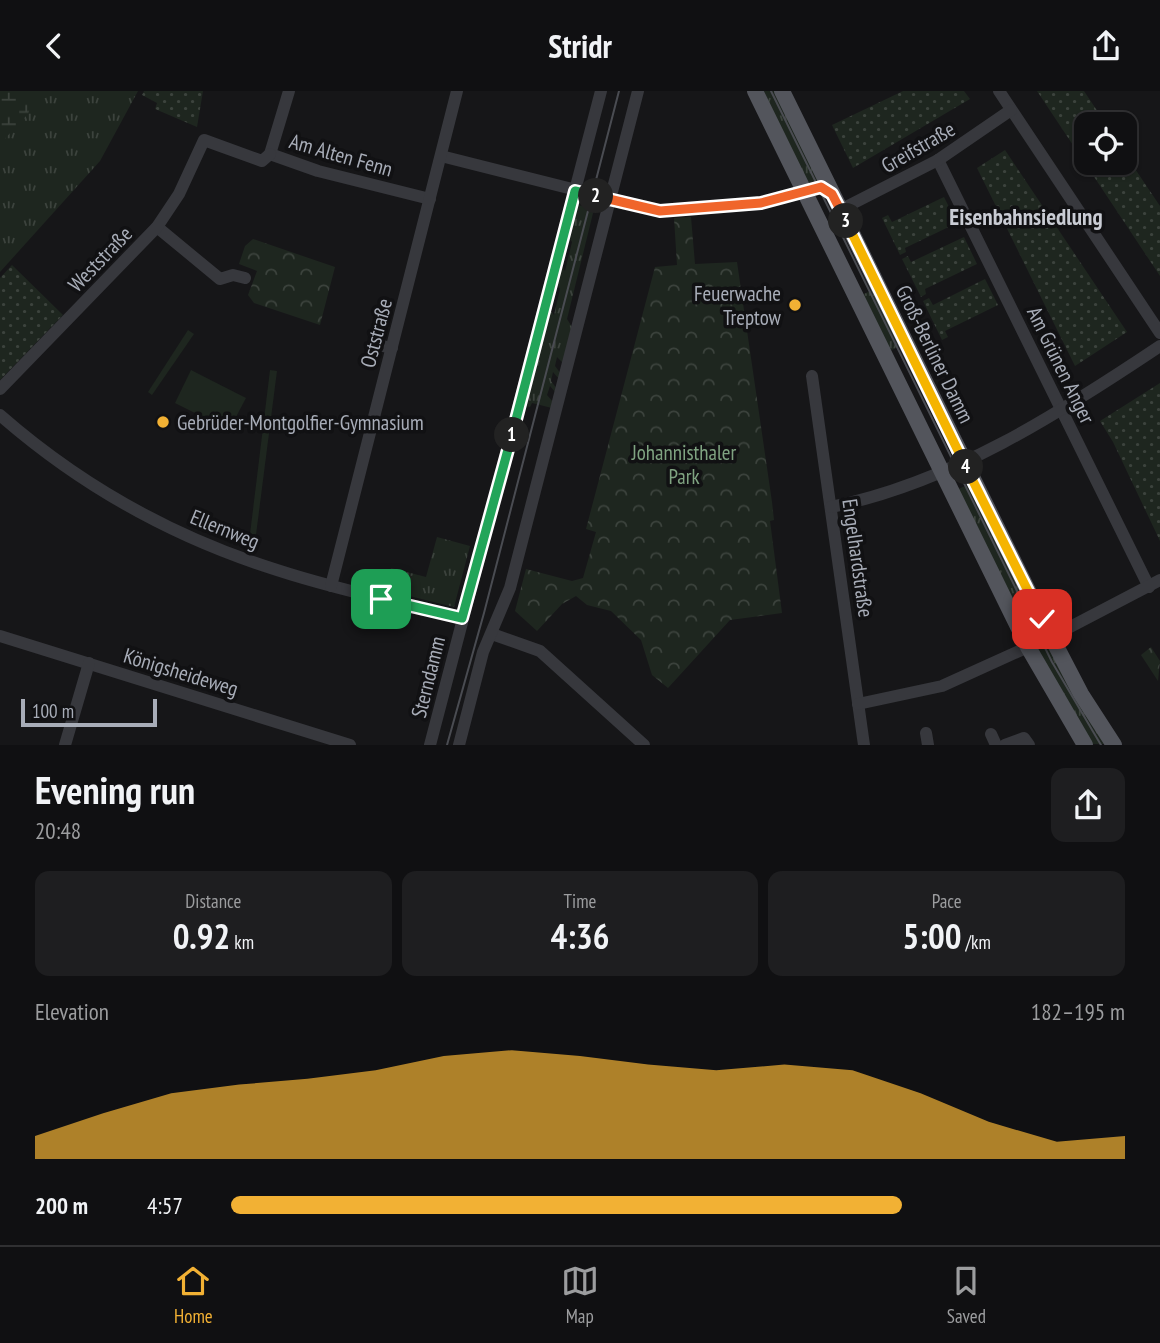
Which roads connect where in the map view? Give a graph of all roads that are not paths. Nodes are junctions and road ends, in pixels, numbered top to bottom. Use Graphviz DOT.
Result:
graph roads {
  1 [pos="289,91"];
  2 [pos="457,91"];
  3 [pos="601,91"];
  4 [pos="638,91"];
  5 [pos="755,91"];
  6 [pos="782,91"];
  7 [pos="999,91"];
  8 [pos="1012,110"];
  9 [pos="204,140"];
  10 [pos="270,154"];
  11 [pos="441,156"];
  12 [pos="939,160"];
  13 [pos="575,191"];
  14 [pos="804,191"];
  15 [pos="832,194"];
  16 [pos="430,199"];
  17 [pos="610,200"];
  18 [pos="840,210"];
  19 [pos="157,227"];
  20 [pos="244,278"];
  21 [pos="1160,333"];
  22 [pos="378,345"];
  23 [pos="1160,346"];
  24 [pos="391,348"];
  25 [pos="812,376"];
  26 [pos="0,389"];
  27 [pos="1062,411"];
  28 [pos="0,415"];
  29 [pos="963,460"];
  30 [pos="941,472"];
  31 [pos="831,507"];
  32 [pos="1154,583"];
  33 [pos="331,586"];
  34 [pos="462,618"];
  35 [pos="492,633"];
  36 [pos="0,636"];
  37 [pos="1051,637"];
  38 [pos="1028,647"];
  39 [pos="89,663"];
  40 [pos="858,704"];
  41 [pos="65,744"];
  42 [pos="350,744"];
  43 [pos="430,744"];
  44 [pos="459,744"];
  45 [pos="644,744"];
  46 [pos="864,744"];
  47 [pos="1005,744"];
  48 [pos="1029,744"];
  49 [pos="1085,744"];
  50 [pos="1114,744"];
  1 -- 10 [label="street"];
  2 -- 11 [label="street, Oststraße"];
  3 -- 13 [label="street, Sterndamm"];
  4 -- 17 [label="street"];
  5 -- 14 [label="main road"];
  6 -- 15 [label="main road, Groß-Berliner Damm"];
  7 -- 8 [label="street"];
  8 -- 12 [label="street, Greifstraße"];
  8 -- 21 [label="street"];
  9 -- 10 [label="street, Am Alten Fenn"];
  9 -- 19 [label="street, Weststraße"];
  10 -- 16 [label="street, Am Alten Fenn"];
  11 -- 13 [label="street"];
  11 -- 16 [label="street, Oststraße"];
  12 -- 18 [label="street, Greifstraße"];
  12 -- 27 [label="street, Am Grünen Anger"];
  13 -- 17 [label="street"];
  13 -- 34 [label="street, Sterndamm"];
  14 -- 15 [label="street"];
  14 -- 17 [label="street"];
  14 -- 30 [label="main road"];
  15 -- 18 [label="main road, Groß-Berliner Damm"];
  16 -- 24 [label="street, Oststraße"];
  17 -- 35 [label="street"];
  18 -- 29 [label="main road, Groß-Berliner Damm"];
  19 -- 20 [label="street"];
  19 -- 26 [label="street, Weststraße"];
  22 -- 24 [label="street"];
  23 -- 27 [label="street"];
  24 -- 33 [label="street, Oststraße"];
  25 -- 31 [label="street, Engelhardstraße"];
  27 -- 29 [label="street"];
  27 -- 32 [label="street, Am Grünen Anger"];
  28 -- 33 [label="street, Ellernweg"];
  29 -- 30 [label="street"];
  29 -- 37 [label="main road, Groß-Berliner Damm"];
  30 -- 31 [label="street"];
  30 -- 38 [label="main road"];
  31 -- 40 [label="street, Engelhardstraße"];
  32 -- 37 [label="street"];
  33 -- 34 [label="street, Ellernweg"];
  34 -- 43 [label="street, Sterndamm"];
  35 -- 44 [label="street"];
  35 -- 45 [label="street"];
  36 -- 39 [label="street, Königsheideweg"];
  37 -- 50 [label="main road, Groß-Berliner Damm"];
  38 -- 40 [label="street"];
  38 -- 49 [label="main road"];
  39 -- 41 [label="street"];
  39 -- 42 [label="street, Königsheideweg"];
  40 -- 46 [label="street, Engelhardstraße"];
  47 -- 48 [label="street"];
}
